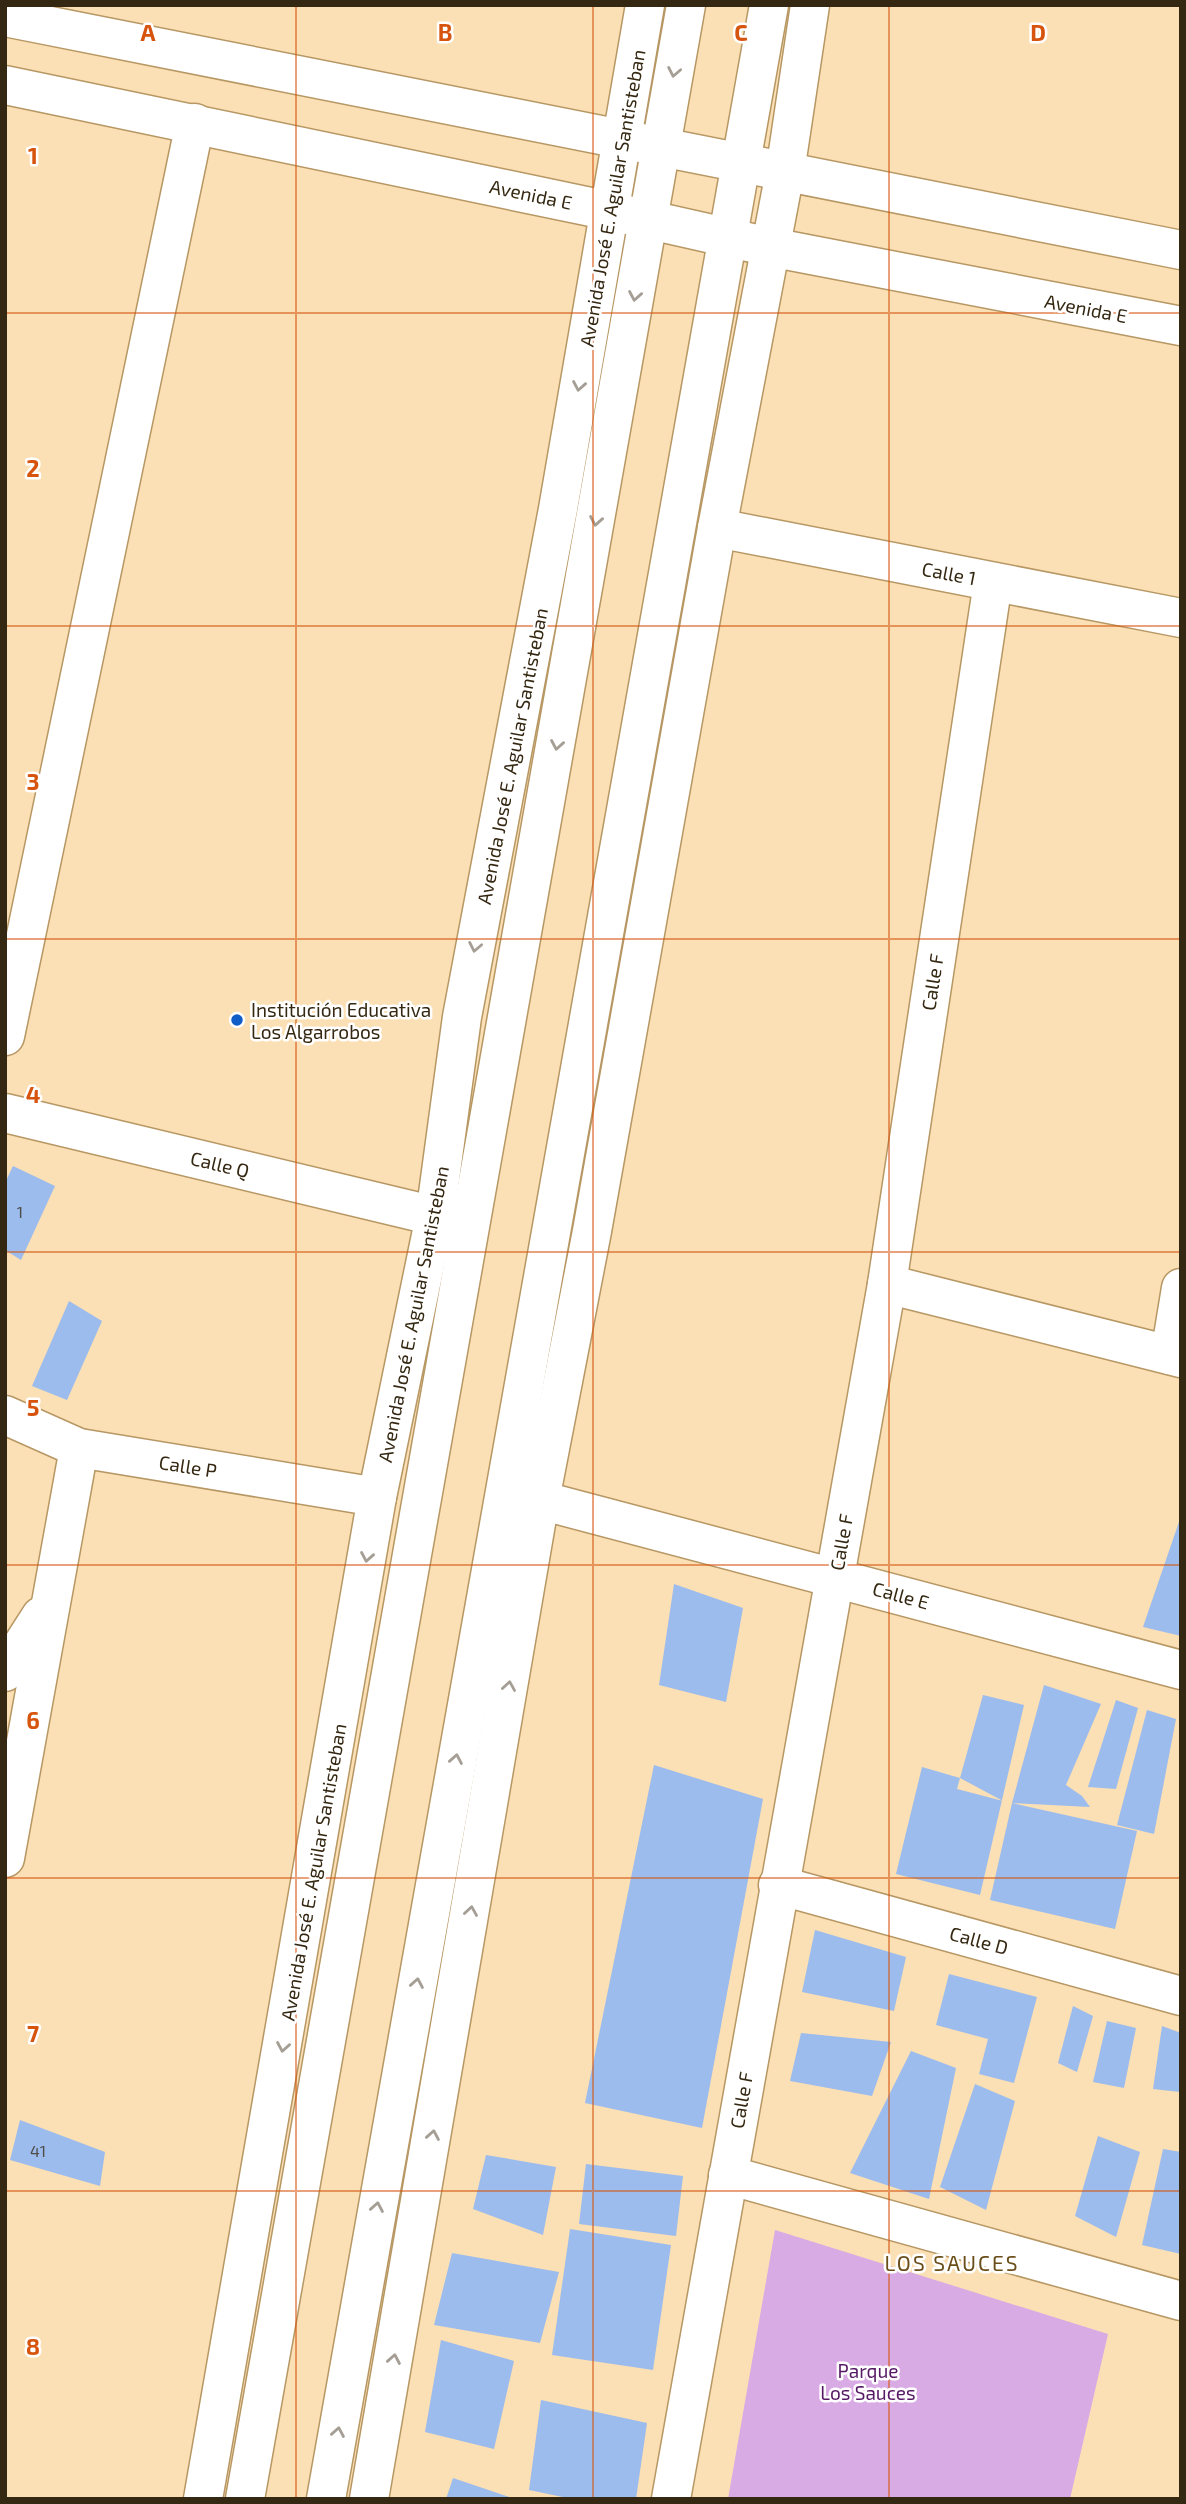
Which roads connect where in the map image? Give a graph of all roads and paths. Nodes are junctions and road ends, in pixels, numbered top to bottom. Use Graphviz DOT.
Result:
graph roads {
  1 [pos="645,5"];
  2 [pos="687,5"];
  3 [pos="769,5"];
  4 [pos="810,5"];
  5 [pos="5,16"];
  6 [pos="5,85"];
  7 [pos="195,123"];
  8 [pos="621,141"];
  9 [pos="659,148"];
  10 [pos="743,164"];
  11 [pos="785,173"];
  12 [pos="610,211"];
  13 [pos="648,219"];
  14 [pos="729,237"];
  15 [pos="770,247"];
  16 [pos="1181,250"];
  17 [pos="1181,326"];
  18 [pos="717,527"];
  19 [pos="993,582"];
  20 [pos="1181,618"];
  21 [pos="5,1036"];
  22 [pos="5,1113"];
  23 [pos="435,1216"];
  24 [pos="887,1284"];
  25 [pos="1181,1289"];
  26 [pos="1175,1356"];
  27 [pos="5,1415"];
  28 [pos="79,1448"];
  29 [pos="377,1497"];
  30 [pos="540,1500"];
  31 [pos="834,1577"];
  32 [pos="52,1599"];
  33 [pos="1181,1670"];
  34 [pos="5,1672"];
  35 [pos="5,1858"];
  36 [pos="778,1885"];
  37 [pos="1181,1996"];
  38 [pos="728,2175"];
  39 [pos="1181,2301"];
  40 [pos="203,2499"];
  41 [pos="245,2499"];
  42 [pos="326,2499"];
  43 [pos="369,2499"];
  44 [pos="671,2499"];
  1 -- 8 [label="street, Avenida José E. Aguilar Santisteban"];
  2 -- 9 [label="street, Avenida José E. Aguilar Santisteban, one-way"];
  3 -- 10 [label="street"];
  4 -- 11 [label="street"];
  5 -- 8 [label="street"];
  6 -- 7 [label="street, Avenida E"];
  7 -- 12 [label="street, Avenida E"];
  7 -- 21 [label="street"];
  8 -- 9 [label="street"];
  8 -- 12 [label="street, Avenida José E. Aguilar Santisteban"];
  9 -- 10 [label="street"];
  9 -- 13 [label="street, Avenida José E. Aguilar Santisteban"];
  10 -- 11 [label="street"];
  10 -- 14 [label="street"];
  11 -- 15 [label="street"];
  11 -- 16 [label="street"];
  12 -- 13 [label="street, Avenida E"];
  12 -- 23 [label="street, Avenida José E. Aguilar Santisteban, one-way"];
  13 -- 14 [label="street, Avenida E"];
  13 -- 41 [label="street, Avenida José E. Aguilar Santisteban, one-way"];
  14 -- 15 [label="street, Avenida E"];
  42 -- 14 [label="street, one-way"];
  15 -- 17 [label="street, Avenida E"];
  15 -- 18 [label="street"];
  18 -- 19 [label="street, Calle 1"];
  18 -- 30 [label="street"];
  19 -- 20 [label="street, Calle 1"];
  19 -- 24 [label="street, Calle F"];
  22 -- 23 [label="street, Calle Q"];
  23 -- 29 [label="street, Avenida José E. Aguilar Santisteban"];
  24 -- 26 [label="street"];
  24 -- 31 [label="street, Calle F"];
  25 -- 26 [label="street"];
  27 -- 28 [label="street, Calle P"];
  28 -- 29 [label="street, Calle P"];
  28 -- 32 [label="street"];
  29 -- 40 [label="street, Avenida José E. Aguilar Santisteban, one-way"];
  30 -- 31 [label="street, Calle E"];
  43 -- 30 [label="street, one-way"];
  31 -- 33 [label="street, Calle E"];
  31 -- 36 [label="street, Calle F"];
  32 -- 34 [label="street"];
  32 -- 35 [label="street"];
  36 -- 37 [label="street, Calle D"];
  36 -- 38 [label="street, Calle F"];
  38 -- 39 [label="street"];
  38 -- 44 [label="street, Calle F"];
}
